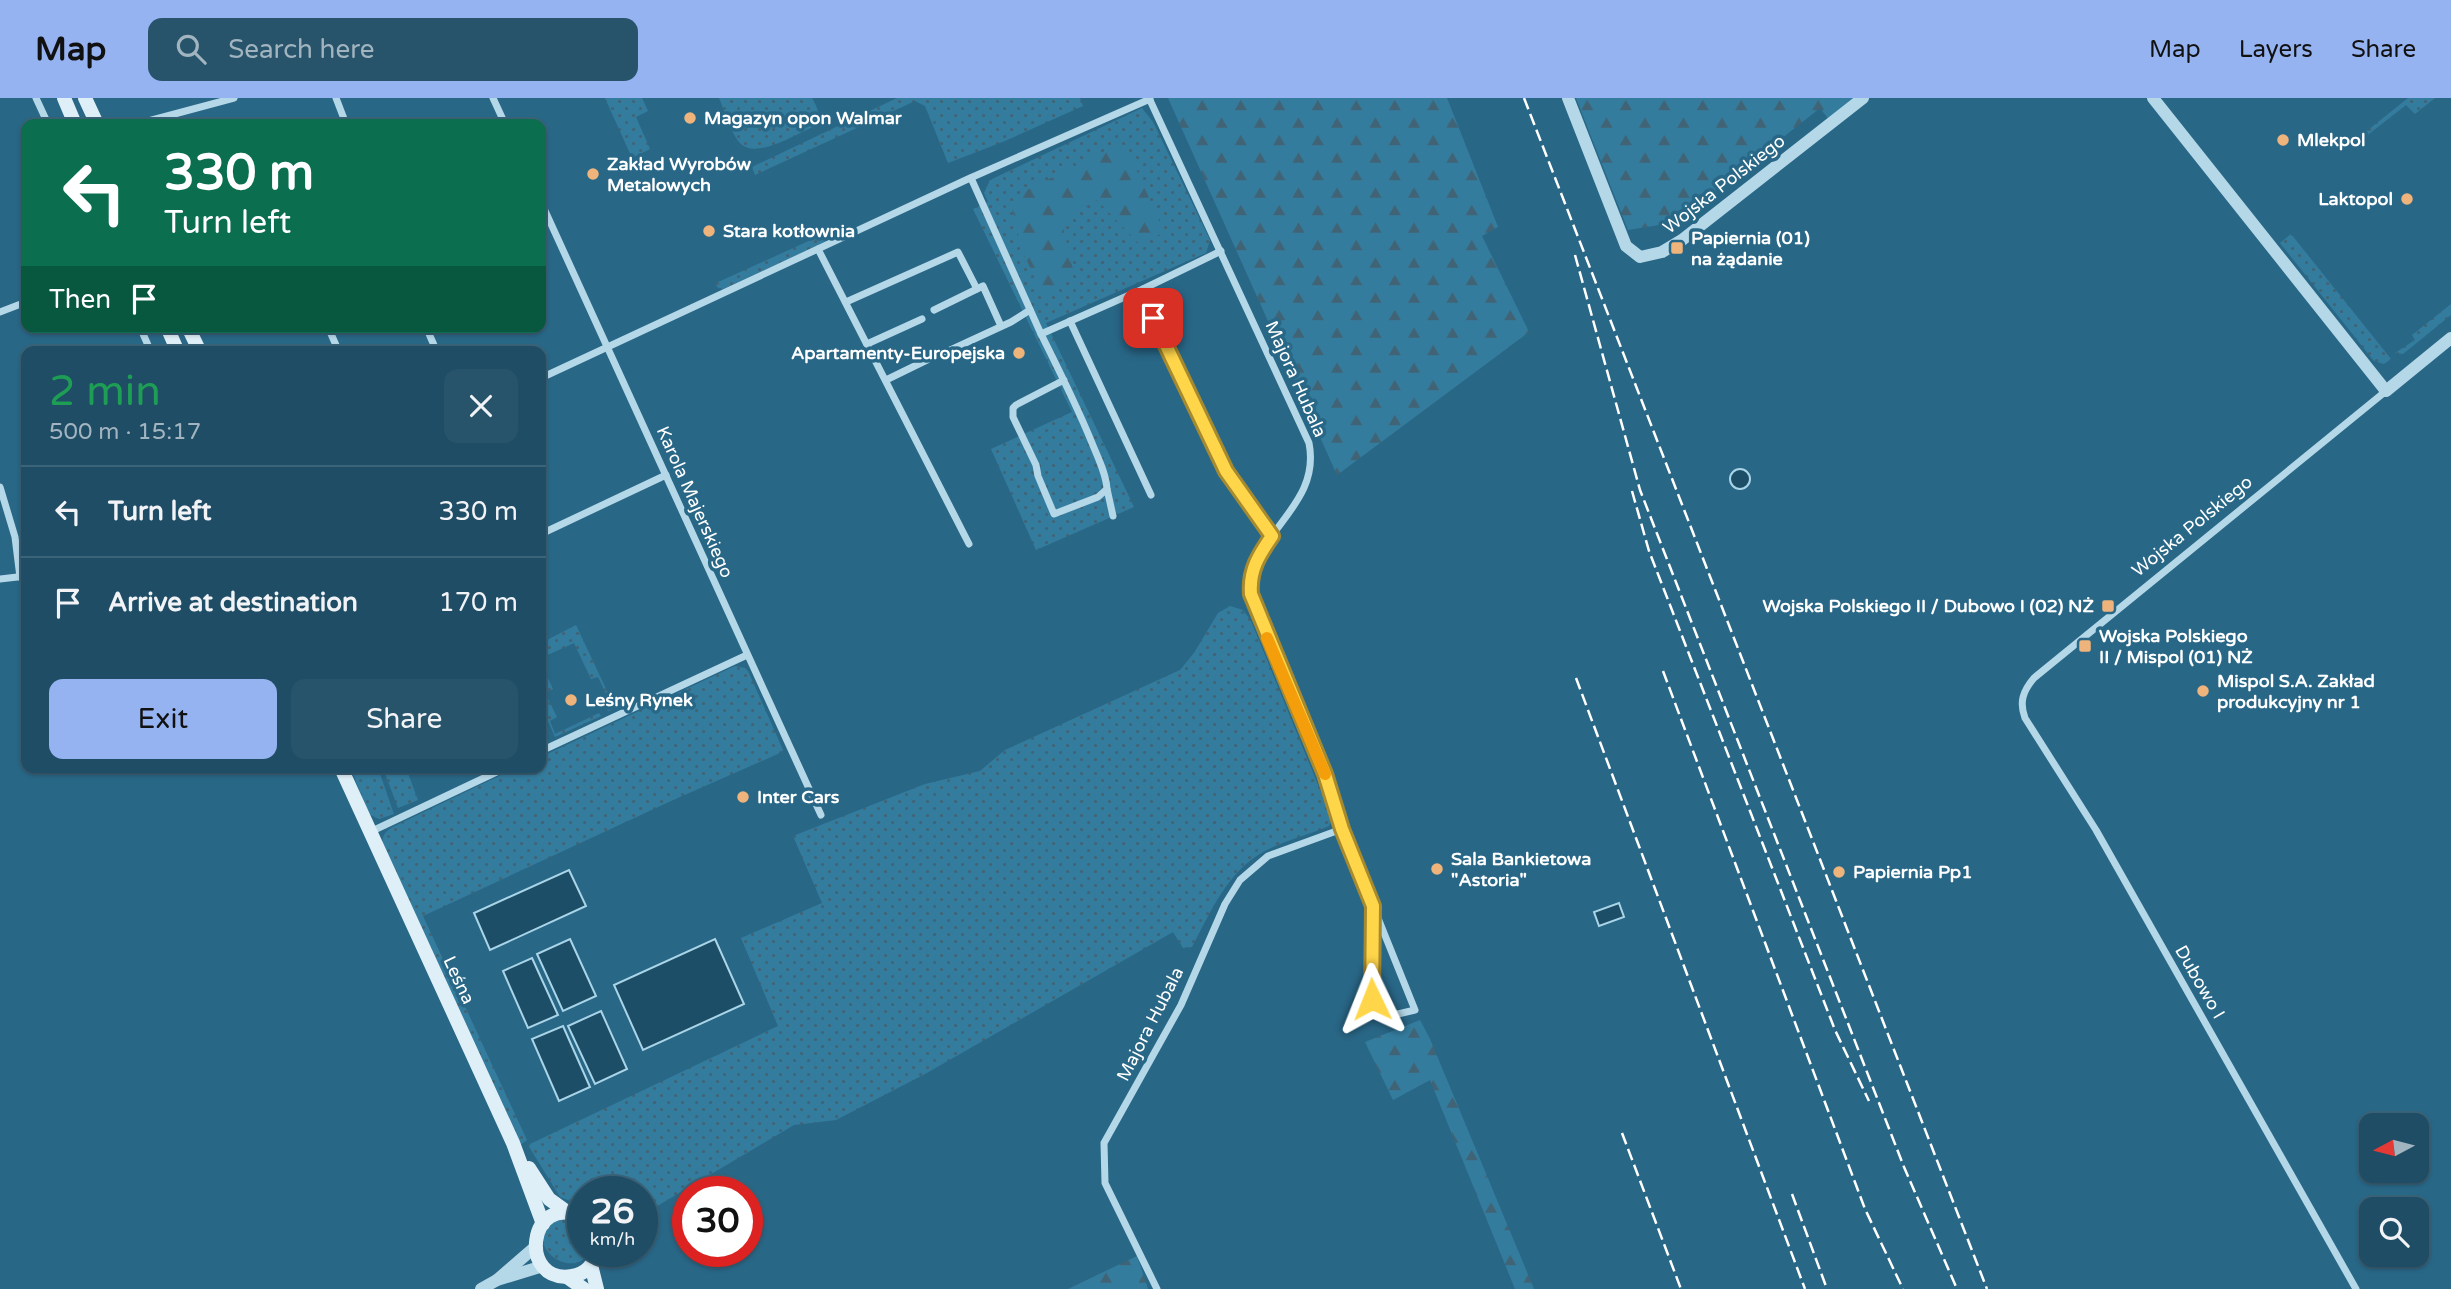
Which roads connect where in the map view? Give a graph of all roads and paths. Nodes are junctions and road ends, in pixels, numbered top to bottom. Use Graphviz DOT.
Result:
graph roads {
  1 [pos="36,98"];
  2 [pos="64,98"];
  3 [pos="85,98"];
  4 [pos="234,98"];
  5 [pos="336,98"];
  6 [pos="493,98"];
  7 [pos="1568,98"];
  8 [pos="1863,98"];
  9 [pos="2153,98"];
  10 [pos="1150,99"];
  11 [pos="46,119"];
  12 [pos="73,119"];
  13 [pos="95,119"];
  14 [pos="156,119"];
  15 [pos="344,119"];
  16 [pos="503,119"];
  17 [pos="971,178"];
  18 [pos="546,213"];
  19 [pos="818,249"];
  20 [pos="1220,251"];
  21 [pos="977,289"];
  22 [pos="1143,289"];
  23 [pos="846,302"];
  24 [pos="21,304"];
  25 [pos="934,310"];
  26 [pos="1030,310"];
  27 [pos="0,312"];
  28 [pos="922,319"];
  29 [pos="1070,321"];
  30 [pos="1001,326"];
  31 [pos="1041,334"];
  32 [pos="2451,338"];
  33 [pos="867,344"];
  34 [pos="608,347"];
  35 [pos="946,352"];
  36 [pos="929,359"];
  37 [pos="546,376"];
  38 [pos="886,380"];
  39 [pos="1064,380"];
  40 [pos="2386,391"];
  41 [pos="666,475"];
  42 [pos="0,487"];
  43 [pos="1107,489"];
  44 [pos="1151,495"];
  45 [pos="1114,516"];
  46 [pos="546,532"];
  47 [pos="1272,536"];
  48 [pos="969,544"];
  49 [pos="21,566"];
  50 [pos="21,576"];
  51 [pos="0,579"];
  52 [pos="747,655"];
  53 [pos="2024,691"];
  54 [pos="546,749"];
  55 [pos="343,773"];
  56 [pos="350,773"];
  57 [pos="494,773"];
  58 [pos="821,815"];
  59 [pos="1342,829"];
  60 [pos="370,832"];
  61 [pos="1373,906"];
  62 [pos="513,1143"];
  63 [pos="567,1212"];
  64 [pos="542,1224"];
  65 [pos="535,1247"];
  66 [pos="543,1266"];
  67 [pos="589,1267"];
  68 [pos="592,1267"];
  69 [pos="567,1277"];
  70 [pos="497,1280"];
  71 [pos="481,1289"];
  72 [pos="584,1289"];
  73 [pos="597,1289"];
  74 [pos="1157,1289"];
  75 [pos="2356,1289"];
  1 -- 11 [label="street"];
  2 -- 12 [label="main road"];
  3 -- 13 [label="main road"];
  4 -- 14 [label="street"];
  5 -- 15 [label="street"];
  6 -- 16 [label="street"];
  7 -- 8 [label="street, Wojska Polskiego"];
  9 -- 40 [label="street"];
  10 -- 17 [label="street"];
  10 -- 20 [label="street, Majora Hubala"];
  17 -- 19 [label="street"];
  17 -- 26 [label="street"];
  18 -- 34 [label="street, Karola Majerskiego"];
  19 -- 23 [label="street"];
  19 -- 34 [label="street"];
  20 -- 22 [label="street"];
  20 -- 47 [label="street, Majora Hubala"];
  21 -- 23 [label="street"];
  21 -- 25 [label="street"];
  21 -- 30 [label="street"];
  22 -- 29 [label="street"];
  22 -- 47 [label="street"];
  23 -- 33 [label="street"];
  24 -- 27 [label="street"];
  26 -- 30 [label="street"];
  26 -- 31 [label="street"];
  28 -- 33 [label="street"];
  29 -- 31 [label="street"];
  29 -- 44 [label="street"];
  30 -- 35 [label="street"];
  31 -- 39 [label="street"];
  32 -- 40 [label="street, Wojska Polskiego"];
  33 -- 38 [label="street"];
  34 -- 37 [label="street"];
  34 -- 41 [label="street, Karola Majerskiego"];
  36 -- 38 [label="street"];
  38 -- 48 [label="street"];
  39 -- 43 [label="street"];
  39 -- 43 [label="street"];
  40 -- 53 [label="street, Wojska Polskiego"];
  41 -- 46 [label="street"];
  41 -- 52 [label="street, Karola Majerskiego"];
  42 -- 49 [label="street"];
  43 -- 45 [label="street"];
  47 -- 59 [label="street, Majora Hubala"];
  50 -- 51 [label="street"];
  52 -- 54 [label="street"];
  52 -- 58 [label="street, Karola Majerskiego"];
  53 -- 75 [label="street, Dubowo I"];
  55 -- 60 [label="main road, Leśna"];
  56 -- 60 [label="main road, Leśna"];
  57 -- 60 [label="street"];
  59 -- 61 [label="street, Majora Hubala"];
  59 -- 74 [label="street, Majora Hubala"];
  60 -- 62 [label="main road, Leśna"];
  61 -- 61 [label="street, Majora Hubala"];
  62 -- 63 [label="main road, Leśna"];
  62 -- 64 [label="main road, Leśna"];
  63 -- 64 [label="main road"];
  64 -- 65 [label="main road"];
  65 -- 66 [label="main road"];
  65 -- 70 [label="street"];
  66 -- 69 [label="main road"];
  66 -- 70 [label="street"];
  67 -- 69 [label="main road"];
  68 -- 73 [label="main road"];
  69 -- 72 [label="main road"];
  70 -- 71 [label="street"];
}
